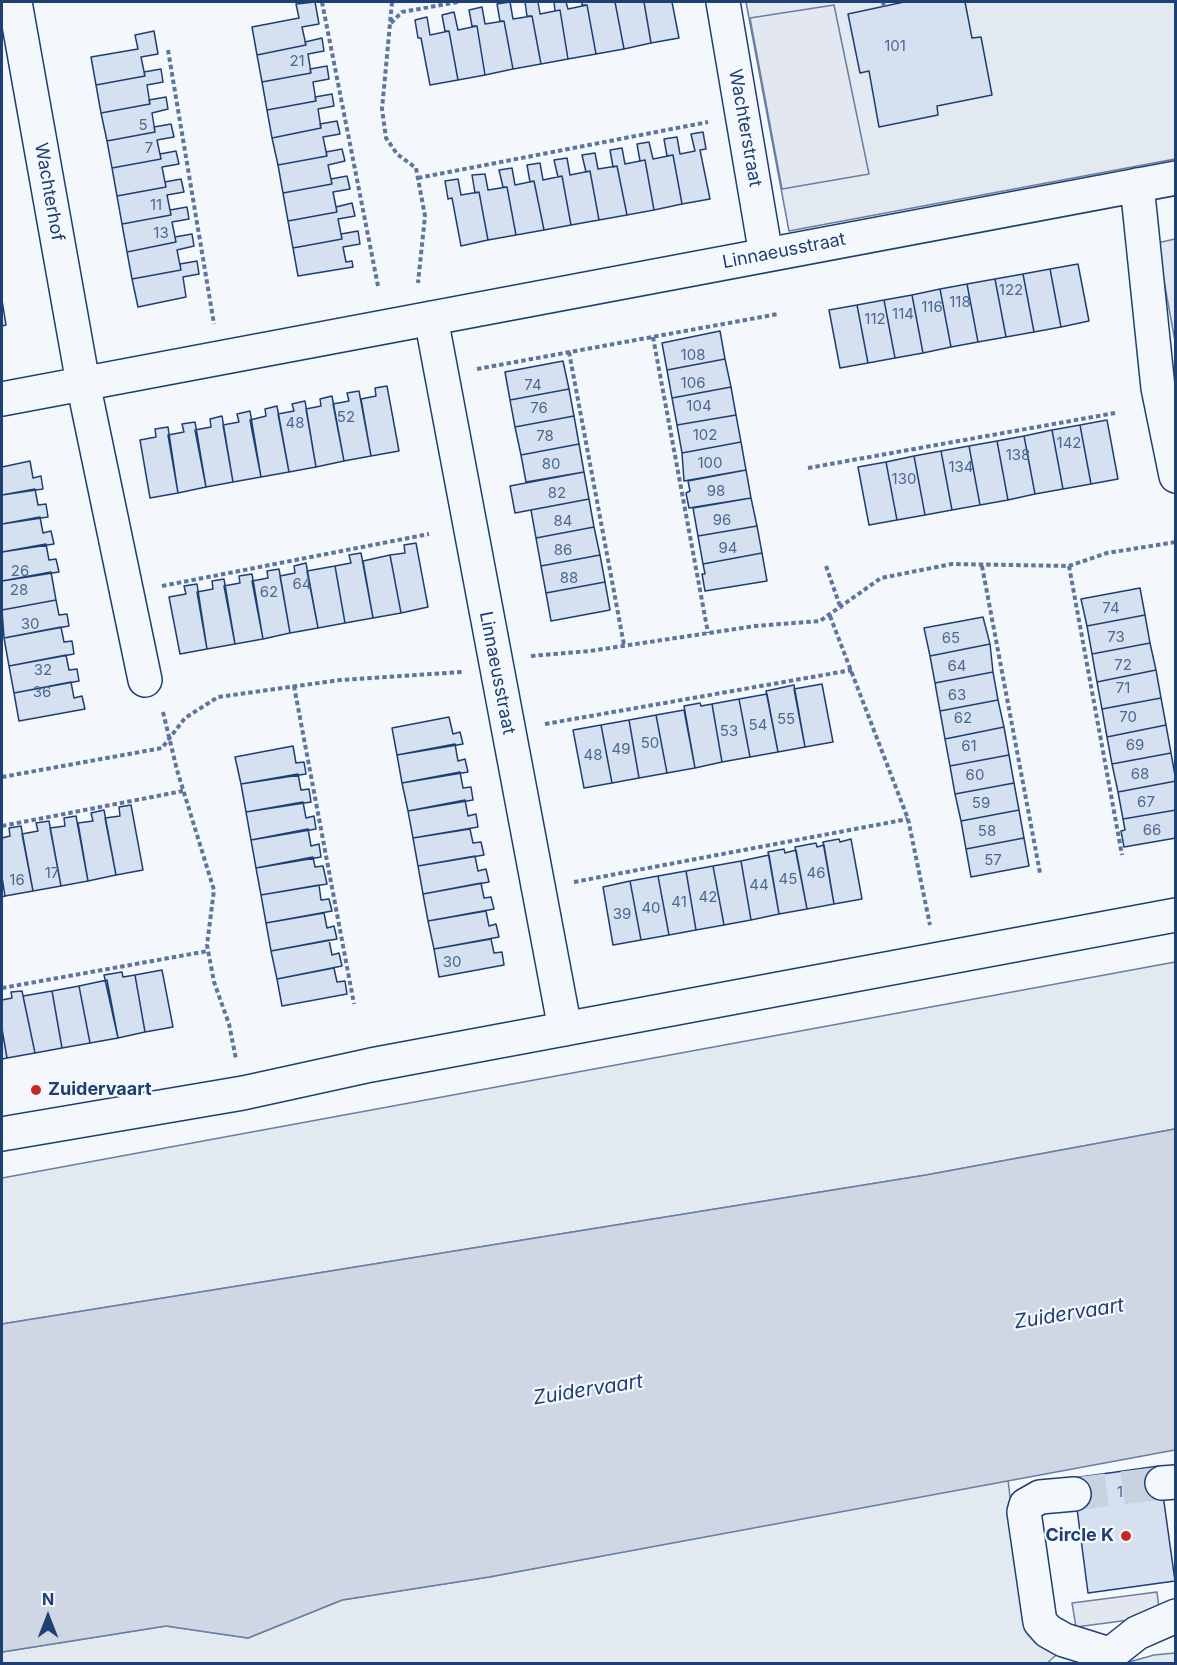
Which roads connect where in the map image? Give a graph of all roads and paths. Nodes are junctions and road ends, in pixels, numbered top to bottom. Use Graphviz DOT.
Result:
graph roads {
  1 [pos="15,2"];
  2 [pos="321,2"];
  3 [pos="392,2"];
  4 [pos="458,2"];
  5 [pos="723,2"];
  6 [pos="390,24"];
  7 [pos="168,50"];
  8 [pos="744,115"];
  9 [pos="418,178"];
  10 [pos="1176,178"];
  11 [pos="1137,185"];
  12 [pos="766,255"];
  13 [pos="378,286"];
  14 [pos="778,314"];
  15 [pos="425,318"];
  16 [pos="653,337"];
  17 [pos="569,352"];
  18 [pos="220,357"];
  19 [pos="441,375"];
  20 [pos="83,383"];
  21 [pos="2,399"];
  22 [pos="1115,413"];
  23 [pos="808,468"];
  24 [pos="1176,476"];
  25 [pos="429,534"];
  26 [pos="1176,542"];
  27 [pos="826,566"];
  28 [pos="982,566"];
  29 [pos="1069,566"];
  30 [pos="129,592"];
  31 [pos="841,609"];
  32 [pos="830,616"];
  33 [pos="708,633"];
  34 [pos="624,645"];
  35 [pos="530,668"];
  36 [pos="852,670"];
  37 [pos="497,672"];
  38 [pos="145,680"];
  39 [pos="294,686"];
  40 [pos="541,725"];
  41 [pos="170,738"];
  42 [pos="2,777"];
  43 [pos="183,791"];
  44 [pos="908,819"];
  45 [pos="2,826"];
  46 [pos="1122,855"];
  47 [pos="1040,873"];
  48 [pos="570,883"];
  49 [pos="1176,915"];
  50 [pos="208,951"];
  51 [pos="938,961"];
  52 [pos="2,988"];
  53 [pos="354,1004"];
  54 [pos="565,1029"];
  55 [pos="243,1093"];
  56 [pos="2,1134"];
  57 [pos="1074,1494"];
  58 [pos="1176,1616"];
  59 [pos="1103,1658"];
  1 -- 20 [label="street, Wachterhof"];
  2 -- 13 [label="path"];
  3 -- 6 [label="path"];
  4 -- 6 [label="path"];
  5 -- 8 [label="street, Wachterstraat"];
  6 -- 9 [label="path"];
  7 -- 18 [label="path"];
  8 -- 9 [label="path"];
  8 -- 12 [label="street, Wachterstraat"];
  9 -- 15 [label="path"];
  10 -- 11 [label="street, Linnaeusstraat"];
  11 -- 12 [label="street, Linnaeusstraat"];
  11 -- 24 [label="street"];
  12 -- 15 [label="street, Linnaeusstraat"];
  14 -- 16 [label="path"];
  15 -- 18 [label="street, Linnaeusstraat"];
  15 -- 19 [label="street, Linnaeusstraat"];
  16 -- 17 [label="path"];
  16 -- 33 [label="path"];
  17 -- 19 [label="path"];
  17 -- 34 [label="path"];
  18 -- 20 [label="street, Linnaeusstraat"];
  19 -- 37 [label="street, Linnaeusstraat"];
  20 -- 21 [label="street"];
  20 -- 30 [label="street"];
  22 -- 23 [label="path"];
  25 -- 30 [label="path"];
  26 -- 29 [label="path"];
  27 -- 31 [label="path"];
  28 -- 29 [label="path"];
  28 -- 31 [label="path"];
  28 -- 47 [label="path"];
  29 -- 46 [label="path"];
  30 -- 38 [label="street"];
  31 -- 32 [label="path"];
  32 -- 33 [label="path"];
  32 -- 36 [label="path"];
  33 -- 34 [label="path"];
  34 -- 35 [label="path"];
  36 -- 40 [label="path"];
  36 -- 44 [label="path"];
  37 -- 39 [label="path"];
  37 -- 54 [label="street, Linnaeusstraat"];
  38 -- 41 [label="path"];
  39 -- 41 [label="path"];
  39 -- 53 [label="path"];
  41 -- 42 [label="path"];
  41 -- 43 [label="path"];
  43 -- 45 [label="path"];
  43 -- 50 [label="path"];
  44 -- 48 [label="path"];
  44 -- 51 [label="path"];
  49 -- 51 [label="street"];
  50 -- 52 [label="path"];
  50 -- 55 [label="path"];
  51 -- 54 [label="street"];
  54 -- 55 [label="street"];
  55 -- 56 [label="street"];
  57 -- 59 [label="street"];
  58 -- 59 [label="street"];
}
